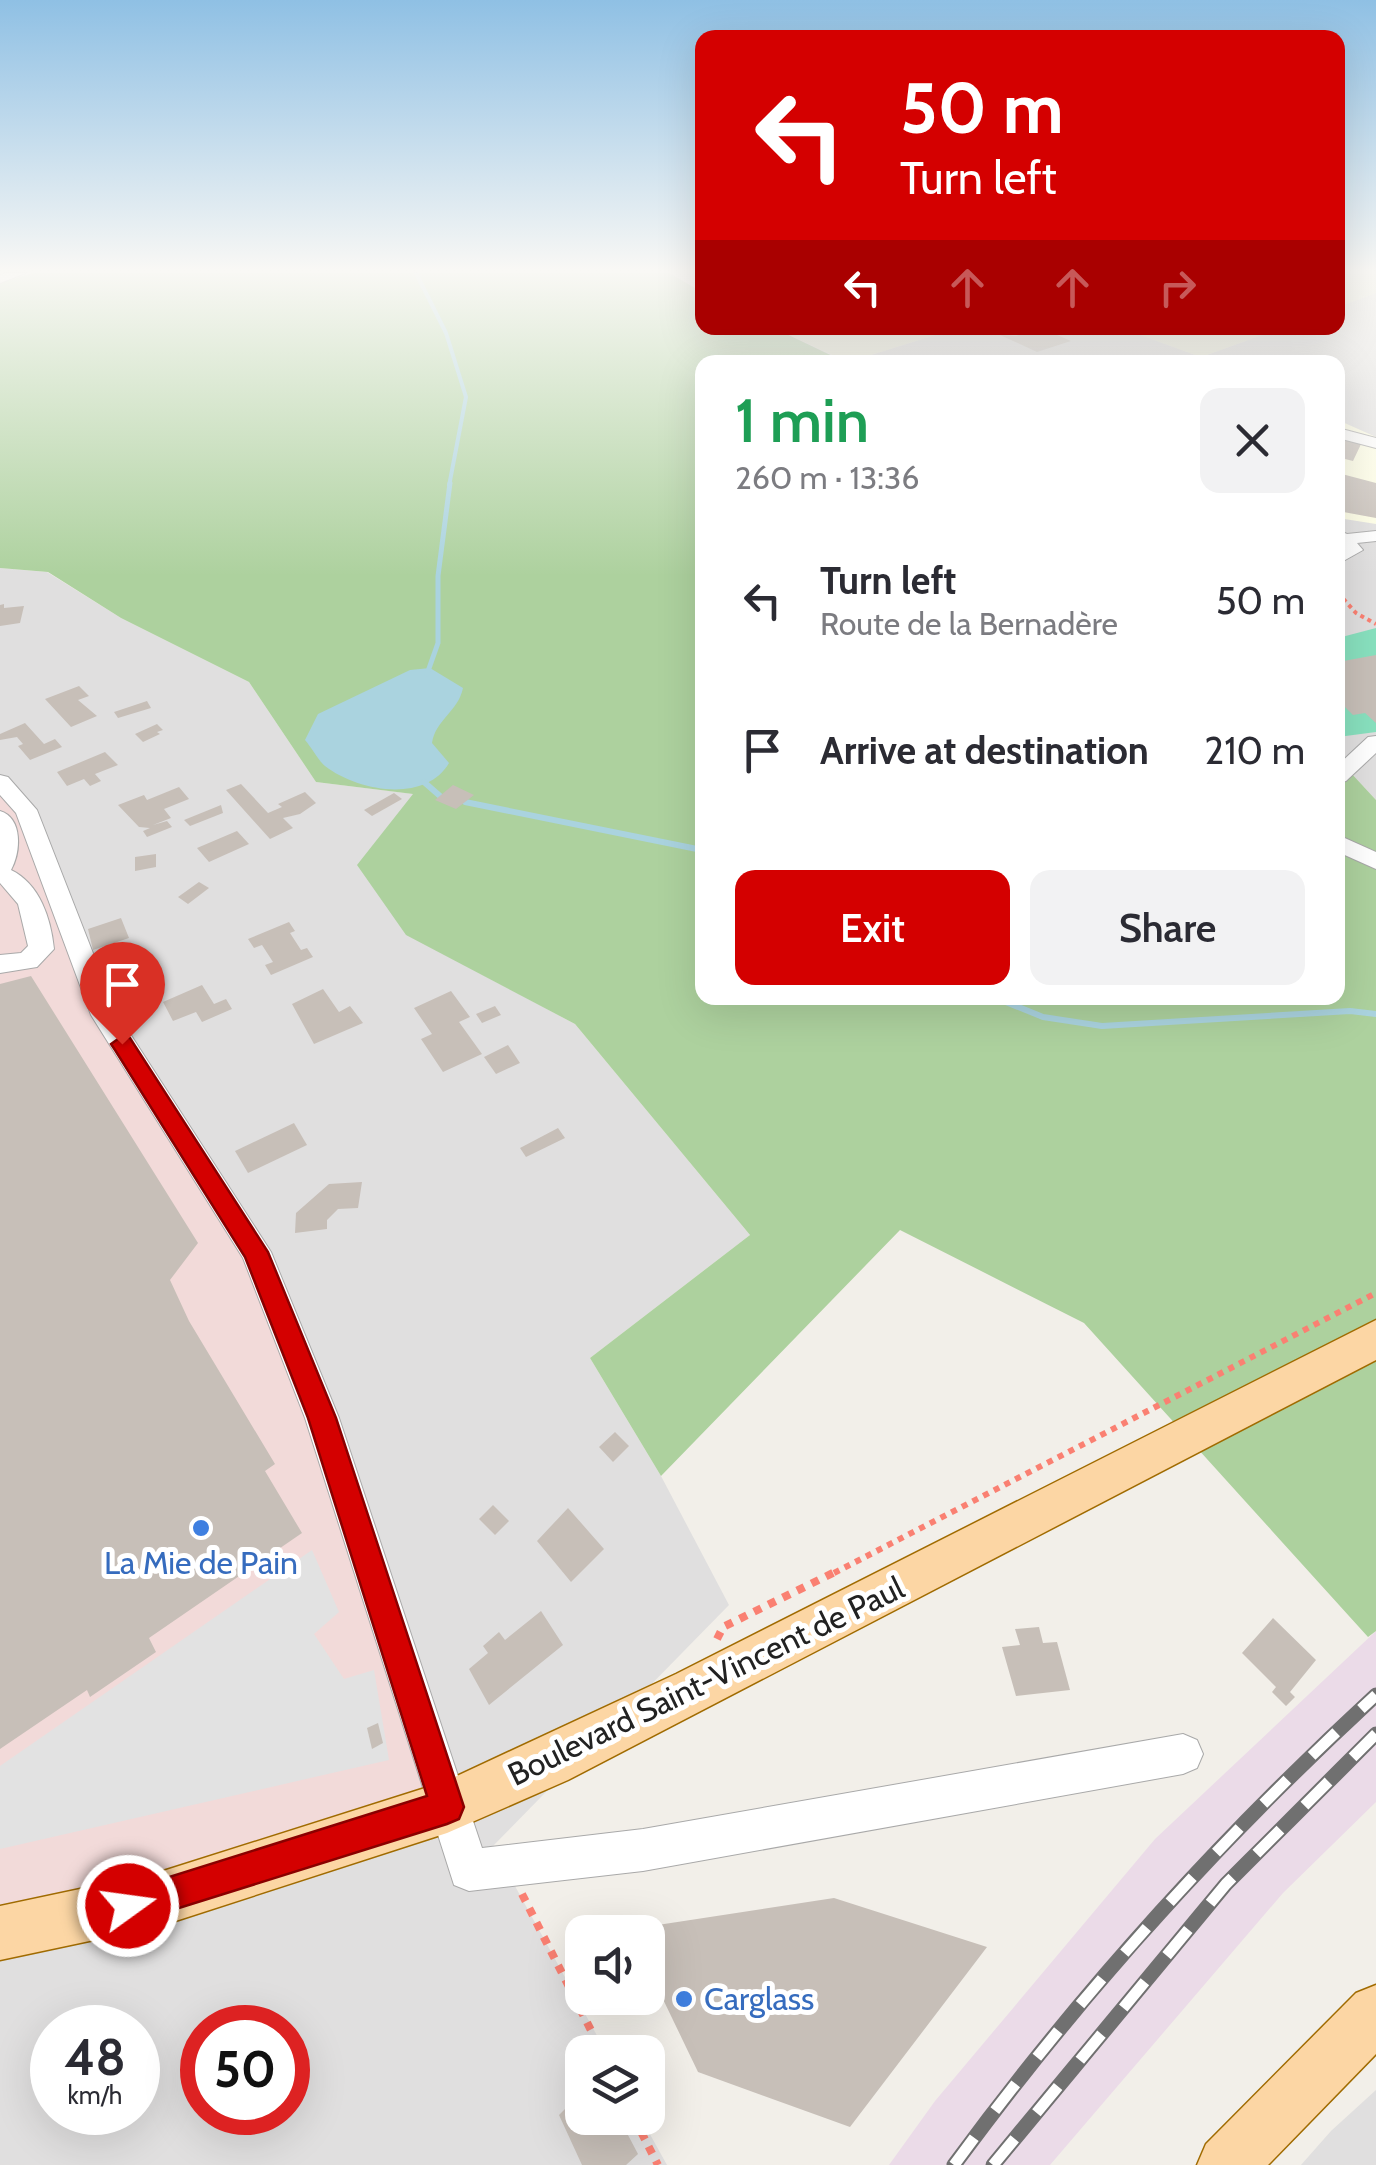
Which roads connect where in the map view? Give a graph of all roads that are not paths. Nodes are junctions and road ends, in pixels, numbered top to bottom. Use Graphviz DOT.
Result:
graph roads {
  1 [pos="1345,434"];
  2 [pos="1376,444"];
  3 [pos="1376,536"];
  4 [pos="1348,550"];
  5 [pos="1372,749"];
  6 [pos="1345,771"];
  7 [pos="0,782"];
  8 [pos="1,834"];
  9 [pos="1345,846"];
  10 [pos="1376,862"];
  11 [pos="0,872"];
  12 [pos="0,964"];
  13 [pos="1376,1339"];
  14 [pos="1184,1754"];
  15 [pos="447,1807"];
  16 [pos="0,1933"];
  17 [pos="1376,2013"];
  18 [pos="1227,2165"];
  1 -- 2 [label="street"];
  3 -- 4 [label="street"];
  5 -- 6 [label="street"];
  7 -- 15 [label="street"];
  8 -- 11 [label="street"];
  9 -- 10 [label="street"];
  11 -- 12 [label="street"];
  13 -- 15 [label="main road, Boulevard Saint-Vincent de Paul"];
  14 -- 15 [label="street"];
  15 -- 16 [label="main road, Boulevard Saint-Vincent de Paul"];
  17 -- 18 [label="main road"];
}
